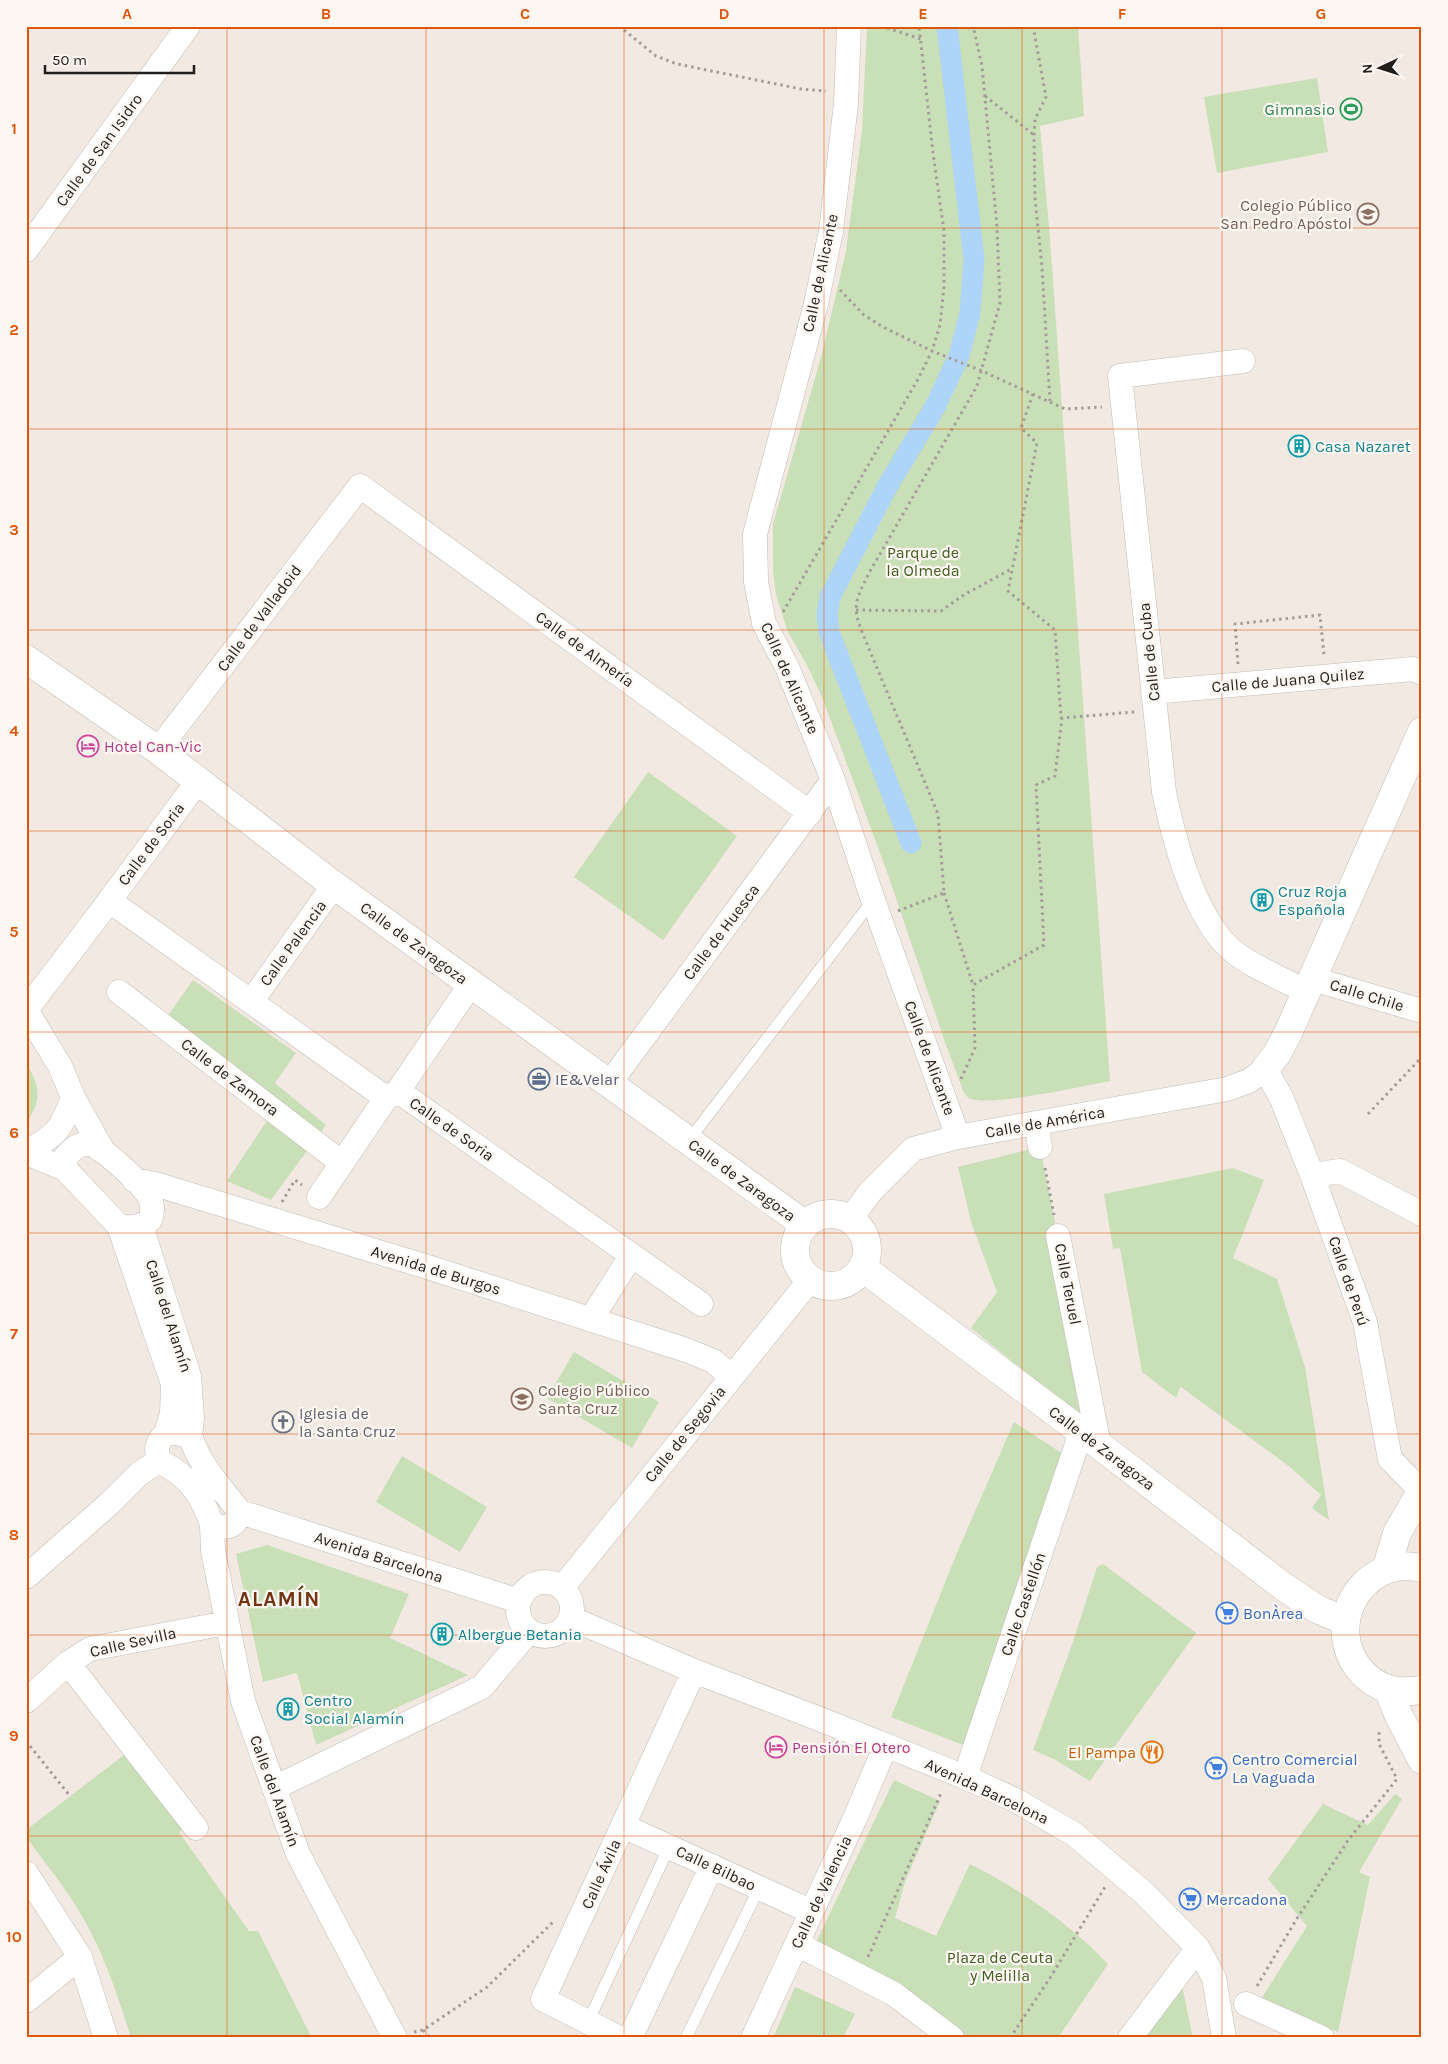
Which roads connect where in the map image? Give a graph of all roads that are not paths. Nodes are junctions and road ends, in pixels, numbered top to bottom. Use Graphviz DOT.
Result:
graph roads {
  1 [pos="188,26"];
  2 [pos="849,26"];
  3 [pos="26,250"];
  4 [pos="1243,361"];
  5 [pos="360,486"];
  6 [pos="26,658"];
  7 [pos="1422,673"];
  8 [pos="1154,701"];
  9 [pos="1422,731"];
  10 [pos="158,750"];
  11 [pos="833,780"];
  12 [pos="198,781"];
  13 [pos="810,812"];
  14 [pos="334,885"];
  15 [pos="104,908"];
  16 [pos="877,909"];
  17 [pos="472,984"];
  18 [pos="1310,985"];
  19 [pos="118,992"];
  20 [pos="251,1002"];
  21 [pos="26,1010"];
  22 [pos="1422,1011"];
  23 [pos="1265,1069"];
  24 [pos="609,1084"];
  25 [pos="392,1094"];
  26 [pos="73,1097"];
  27 [pos="1036,1124"];
  28 [pos="958,1137"];
  29 [pos="688,1142"];
  30 [pos="1040,1147"];
  31 [pos="103,1151"];
  32 [pos="26,1153"];
  33 [pos="342,1163"];
  34 [pos="65,1169"];
  35 [pos="1312,1174"];
  36 [pos="134,1180"];
  37 [pos="318,1197"];
  38 [pos="1422,1214"];
  39 [pos="850,1219"];
  40 [pos="804,1224"];
  41 [pos="130,1226"];
  42 [pos="1058,1236"];
  43 [pos="631,1256"];
  44 [pos="863,1268"];
  45 [pos="810,1280"];
  46 [pos="701,1304"];
  47 [pos="592,1319"];
  48 [pos="732,1376"];
  49 [pos="166,1433"];
  50 [pos="190,1436"];
  51 [pos="1090,1438"];
  52 [pos="159,1461"];
  53 [pos="1421,1491"];
  54 [pos="240,1512"];
  55 [pos="212,1525"];
  56 [pos="1422,1568"];
  57 [pos="1386,1570"];
  58 [pos="26,1577"];
  59 [pos="562,1588"];
  60 [pos="519,1601"];
  61 [pos="570,1618"];
  62 [pos="1345,1621"];
  63 [pos="226,1623"];
  64 [pos="529,1631"];
  65 [pos="68,1663"];
  66 [pos="694,1671"];
  67 [pos="1388,1689"];
  68 [pos="1422,1691"];
  69 [pos="26,1701"];
  70 [pos="1422,1729"];
  71 [pos="886,1745"];
  72 [pos="1422,1760"];
  73 [pos="958,1774"];
  74 [pos="274,1788"];
  75 [pos="623,1826"];
  76 [pos="196,1828"];
  77 [pos="670,1847"];
  78 [pos="712,1866"];
  79 [pos="26,1873"];
  80 [pos="759,1888"];
  81 [pos="810,1912"];
  82 [pos="797,1944"];
  83 [pos="1198,1948"];
  84 [pos="80,1957"];
  85 [pos="26,2001"];
  86 [pos="1246,2004"];
  87 [pos="588,2022"];
  88 [pos="394,2037"];
  89 [pos="106,2038"];
  90 [pos="619,2038"];
  91 [pos="630,2038"];
  92 [pos="686,2038"];
  93 [pos="753,2038"];
  94 [pos="952,2038"];
  95 [pos="1130,2038"];
  96 [pos="1224,2038"];
  97 [pos="1322,2038"];
  1 -- 3 [label="street, Calle de San Isidro"];
  2 -- 11 [label="street, Calle de Alicante"];
  4 -- 8 [label="street, Calle de Cuba"];
  5 -- 10 [label="street, Calle de Valladoid"];
  5 -- 13 [label="street, Calle de Almería"];
  6 -- 10 [label="street, Calle de Zaragoza"];
  7 -- 8 [label="street, Calle de Juana Quilez"];
  8 -- 18 [label="street, Calle de Cuba"];
  9 -- 18 [label="street"];
  10 -- 12 [label="street, Calle de Zaragoza"];
  11 -- 13 [label="street, Calle de Huesca"];
  11 -- 16 [label="street, Calle de Alicante"];
  12 -- 14 [label="street, Calle de Zaragoza"];
  12 -- 15 [label="street, Calle de Soria"];
  13 -- 24 [label="street, Calle de Huesca"];
  14 -- 17 [label="street, Calle de Zaragoza"];
  14 -- 20 [label="street, Calle Palencia"];
  15 -- 20 [label="street, Calle de Soria"];
  15 -- 21 [label="street, Calle de Soria"];
  16 -- 28 [label="street, Calle de Alicante"];
  16 -- 29 [label="lane"];
  17 -- 24 [label="street, Calle de Zaragoza"];
  17 -- 25 [label="street"];
  18 -- 22 [label="street, Calle Chile"];
  18 -- 23 [label="street"];
  19 -- 33 [label="street, Calle de Zamora"];
  20 -- 25 [label="street, Calle de Soria"];
  21 -- 26 [label="street"];
  23 -- 27 [label="street, Calle de América"];
  23 -- 35 [label="street, Calle de Perú"];
  24 -- 29 [label="street, Calle de Zaragoza"];
  25 -- 33 [label="street"];
  25 -- 43 [label="street, Calle de Soria"];
  26 -- 31 [label="street"];
  26 -- 32 [label="street"];
  27 -- 28 [label="street, Calle de América"];
  27 -- 30 [label="street"];
  28 -- 39 [label="street, Calle de América"];
  29 -- 40 [label="street, Calle de Zaragoza"];
  31 -- 34 [label="street"];
  31 -- 36 [label="street"];
  32 -- 34 [label="street"];
  33 -- 37 [label="street"];
  34 -- 41 [label="street"];
  35 -- 38 [label="street"];
  35 -- 53 [label="street, Calle de Perú"];
  36 -- 41 [label="street"];
  36 -- 47 [label="street, Avenida de Burgos"];
  39 -- 40 [label="street"];
  39 -- 44 [label="street"];
  40 -- 45 [label="street"];
  41 -- 49 [label="street, Calle del Alamín"];
  41 -- 50 [label="street, Calle del Alamín"];
  42 -- 51 [label="street, Calle Teruel"];
  43 -- 46 [label="street, Calle de Soria"];
  43 -- 47 [label="street"];
  44 -- 45 [label="street"];
  44 -- 51 [label="street, Calle de Zaragoza"];
  45 -- 48 [label="street, Calle de Segovia"];
  47 -- 48 [label="street, Avenida de Burgos"];
  48 -- 59 [label="street, Calle de Segovia"];
  49 -- 50 [label="street"];
  49 -- 52 [label="street, Calle del Alamín"];
  50 -- 54 [label="street"];
  51 -- 62 [label="street, Calle de Zaragoza"];
  51 -- 73 [label="street, Calle Castellón"];
  52 -- 55 [label="street"];
  52 -- 58 [label="street"];
  53 -- 57 [label="street"];
  54 -- 55 [label="street"];
  54 -- 60 [label="street, Avenida Barcelona"];
  55 -- 63 [label="street, Calle del Alamín"];
  56 -- 57 [label="street"];
  57 -- 62 [label="street"];
  59 -- 60 [label="street"];
  59 -- 61 [label="street"];
  60 -- 64 [label="street"];
  61 -- 64 [label="street"];
  61 -- 66 [label="street, Avenida Barcelona"];
  62 -- 67 [label="street"];
  63 -- 65 [label="street, Calle Sevilla"];
  63 -- 74 [label="street, Calle del Alamín"];
  64 -- 74 [label="street"];
  65 -- 69 [label="street, Calle Sevilla"];
  65 -- 76 [label="street"];
  66 -- 71 [label="street, Avenida Barcelona"];
  66 -- 75 [label="street, Calle Ávila"];
  67 -- 68 [label="street"];
  67 -- 72 [label="street"];
  68 -- 70 [label="street"];
  71 -- 73 [label="street, Avenida Barcelona"];
  71 -- 81 [label="street, Calle de Valencia"];
  73 -- 83 [label="street, Avenida Barcelona"];
  74 -- 88 [label="street, Calle del Alamín"];
  75 -- 77 [label="street, Calle Bilbao"];
  75 -- 87 [label="street, Calle Ávila"];
  77 -- 78 [label="street, Calle Bilbao"];
  77 -- 87 [label="lane"];
  78 -- 80 [label="street, Calle Bilbao"];
  78 -- 91 [label="street"];
  79 -- 84 [label="street"];
  80 -- 81 [label="street, Calle Bilbao"];
  80 -- 92 [label="lane"];
  81 -- 82 [label="street, Calle de Valencia"];
  82 -- 93 [label="street, Calle de Valencia"];
  82 -- 94 [label="street"];
  83 -- 95 [label="street"];
  83 -- 96 [label="street, Avenida Barcelona"];
  84 -- 85 [label="street"];
  84 -- 89 [label="street"];
  86 -- 97 [label="street"];
  87 -- 90 [label="street, Calle Ávila"];
}
